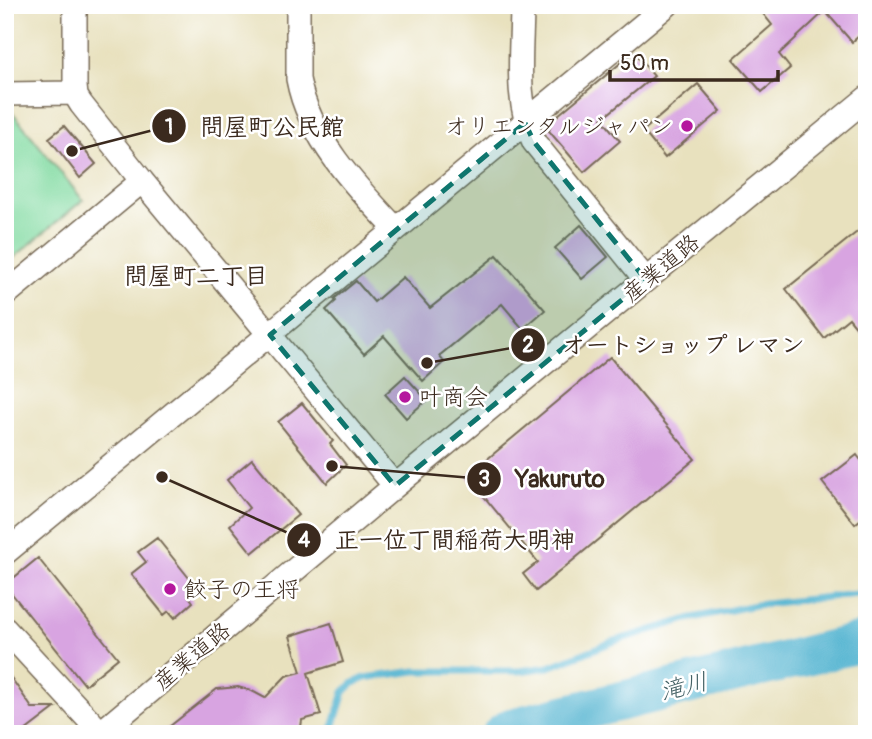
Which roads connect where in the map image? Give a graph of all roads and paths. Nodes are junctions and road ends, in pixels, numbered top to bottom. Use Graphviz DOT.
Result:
graph roads {
  1 [pos="75,5"];
  2 [pos="298,5"];
  3 [pos="522,5"];
  4 [pos="667,5"];
  5 [pos="5,94"];
  6 [pos="76,96"];
  7 [pos="867,97"];
  8 [pos="525,123"];
  9 [pos="142,181"];
  10 [pos="396,229"];
  11 [pos="646,281"];
  12 [pos="5,295"];
  13 [pos="270,335"];
  14 [pos="395,486"];
  15 [pos="5,553"];
  16 [pos="5,629"];
  17 [pos="101,733"];
  1 -- 6 [label="street"];
  2 -- 10 [label="street"];
  3 -- 8 [label="street"];
  4 -- 8 [label="street"];
  5 -- 6 [label="street"];
  6 -- 9 [label="street"];
  7 -- 11 [label="street, 産業道路"];
  8 -- 10 [label="street"];
  8 -- 11 [label="street"];
  9 -- 12 [label="street"];
  9 -- 13 [label="street"];
  10 -- 13 [label="street"];
  11 -- 14 [label="street, 産業道路"];
  13 -- 14 [label="street"];
  13 -- 15 [label="street"];
  14 -- 17 [label="street, 産業道路"];
  16 -- 17 [label="street"];
}
